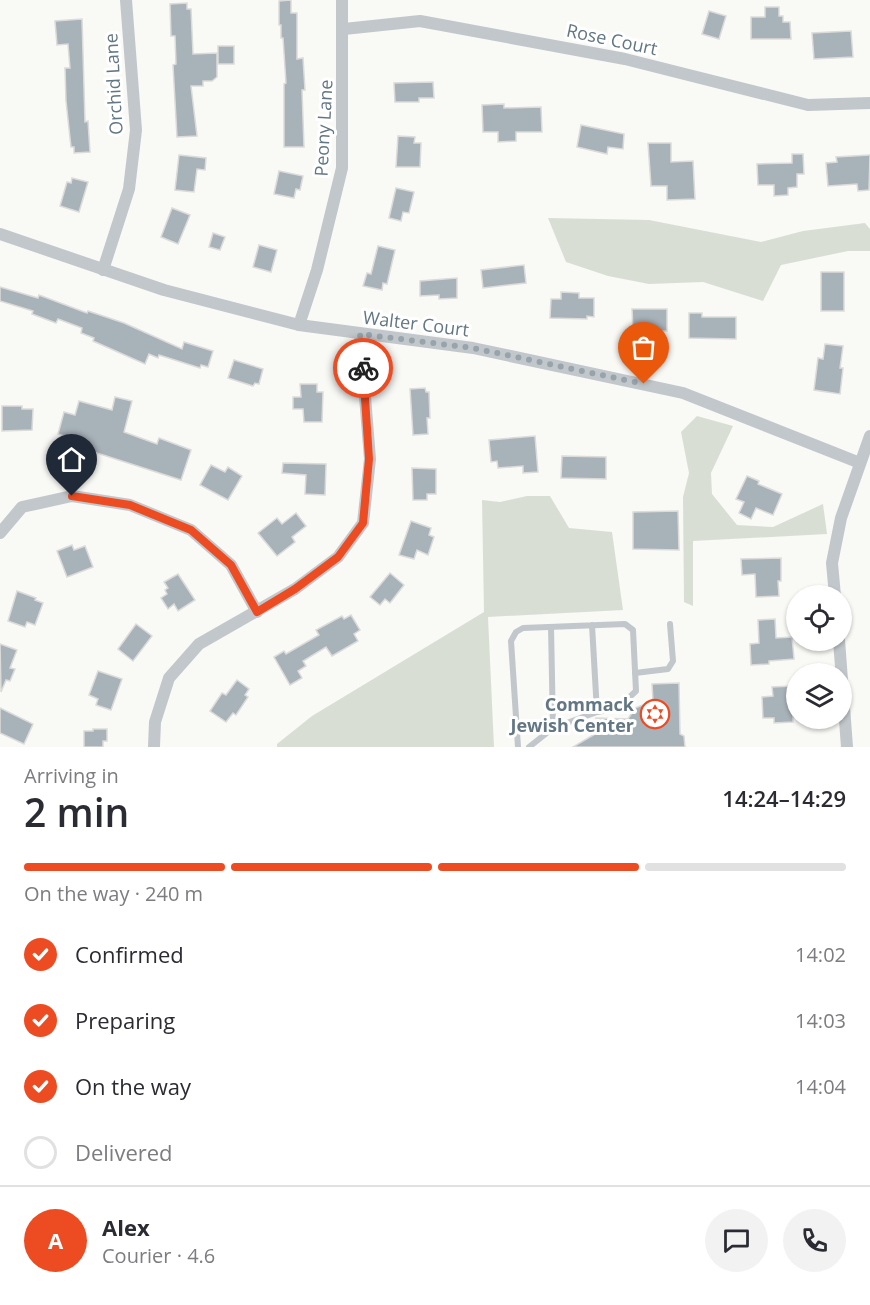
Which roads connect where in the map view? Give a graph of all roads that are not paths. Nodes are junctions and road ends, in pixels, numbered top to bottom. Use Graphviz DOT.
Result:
graph roads {
  1 [pos="126,0"];
  2 [pos="342,0"];
  3 [pos="344,29"];
  4 [pos="870,103"];
  5 [pos="0,234"];
  6 [pos="104,270"];
  7 [pos="299,325"];
  8 [pos="360,334"];
  9 [pos="870,436"];
  10 [pos="860,463"];
  11 [pos="0,533"];
  12 [pos="834,585"];
  13 [pos="257,612"];
  14 [pos="670,624"];
  15 [pos="592,625"];
  16 [pos="551,627"];
  17 [pos="840,651"];
  18 [pos="635,673"];
  19 [pos="597,712"];
  20 [pos="553,728"];
  21 [pos="154,747"];
  22 [pos="518,747"];
  23 [pos="529,747"];
  24 [pos="847,747"];
  1 -- 6 [label="street, Orchid Lane"];
  2 -- 3 [label="street, Peony Lane"];
  3 -- 4 [label="street, Rose Court"];
  3 -- 7 [label="street, Peony Lane"];
  5 -- 6 [label="street, Walter Court"];
  6 -- 7 [label="street, Walter Court"];
  7 -- 8 [label="street, Walter Court"];
  8 -- 10 [label="street, Walter Court"];
  8 -- 13 [label="street"];
  9 -- 10 [label="street"];
  10 -- 12 [label="street"];
  11 -- 13 [label="street"];
  13 -- 21 [label="street"];
  14 -- 18 [label="lane"];
  15 -- 16 [label="lane"];
  15 -- 18 [label="lane"];
  15 -- 19 [label="lane"];
  16 -- 20 [label="lane"];
  16 -- 22 [label="lane"];
  17 -- 24 [label="street"];
  18 -- 19 [label="lane"];
  19 -- 20 [label="lane"];
  20 -- 23 [label="lane"];
}
